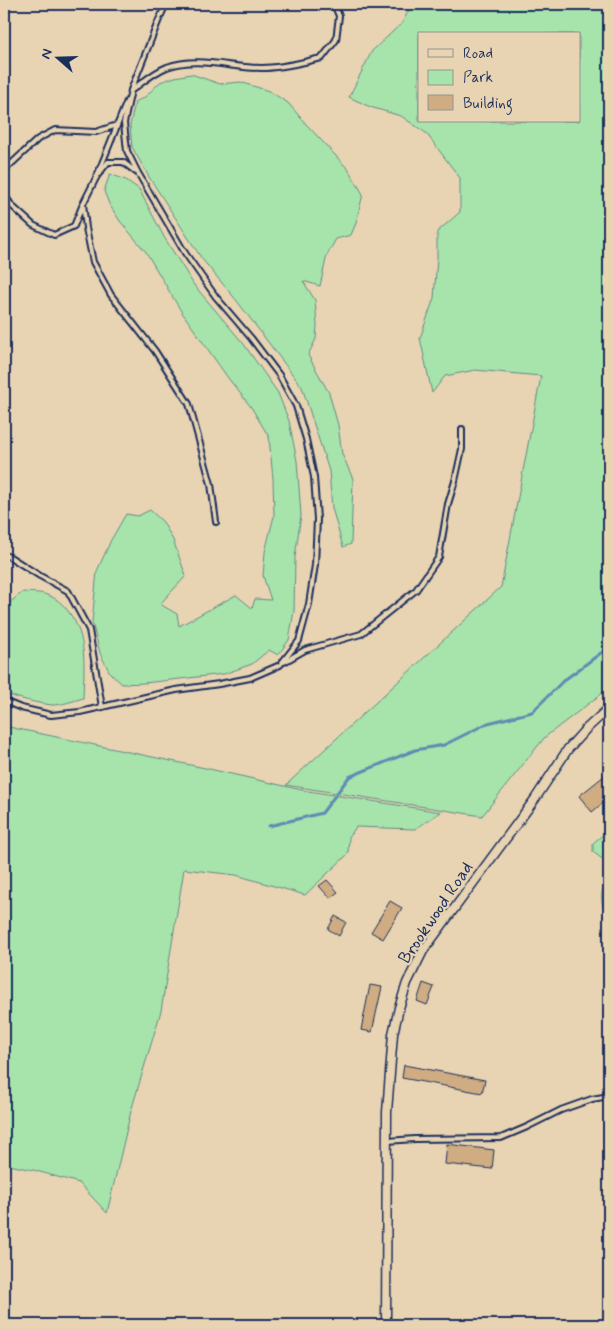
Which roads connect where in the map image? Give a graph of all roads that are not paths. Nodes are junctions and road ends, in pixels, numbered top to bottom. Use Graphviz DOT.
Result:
graph roads {
  1 [pos="166,4"];
  2 [pos="334,4"];
  3 [pos="131,90"];
  4 [pos="117,125"];
  5 [pos="4,169"];
  6 [pos="138,173"];
  7 [pos="97,176"];
  8 [pos="4,194"];
  9 [pos="83,204"];
  10 [pos="462,429"];
  11 [pos="216,522"];
  12 [pos="4,555"];
  13 [pos="280,665"];
  14 [pos="4,701"];
  15 [pos="102,707"];
  16 [pos="609,708"];
  17 [pos="609,1096"];
  18 [pos="387,1141"];
  19 [pos="386,1325"];
  1 -- 3 [label="lane"];
  2 -- 3 [label="lane"];
  3 -- 4 [label="lane"];
  3 -- 6 [label="lane"];
  4 -- 5 [label="lane"];
  4 -- 7 [label="lane"];
  6 -- 7 [label="lane"];
  6 -- 13 [label="lane"];
  7 -- 9 [label="lane"];
  8 -- 9 [label="lane"];
  9 -- 11 [label="lane"];
  10 -- 13 [label="lane"];
  12 -- 15 [label="lane"];
  13 -- 15 [label="lane"];
  14 -- 15 [label="lane"];
  16 -- 18 [label="street, Brookwood Road"];
  17 -- 18 [label="lane"];
  18 -- 19 [label="street, Brookwood Road"];
}
